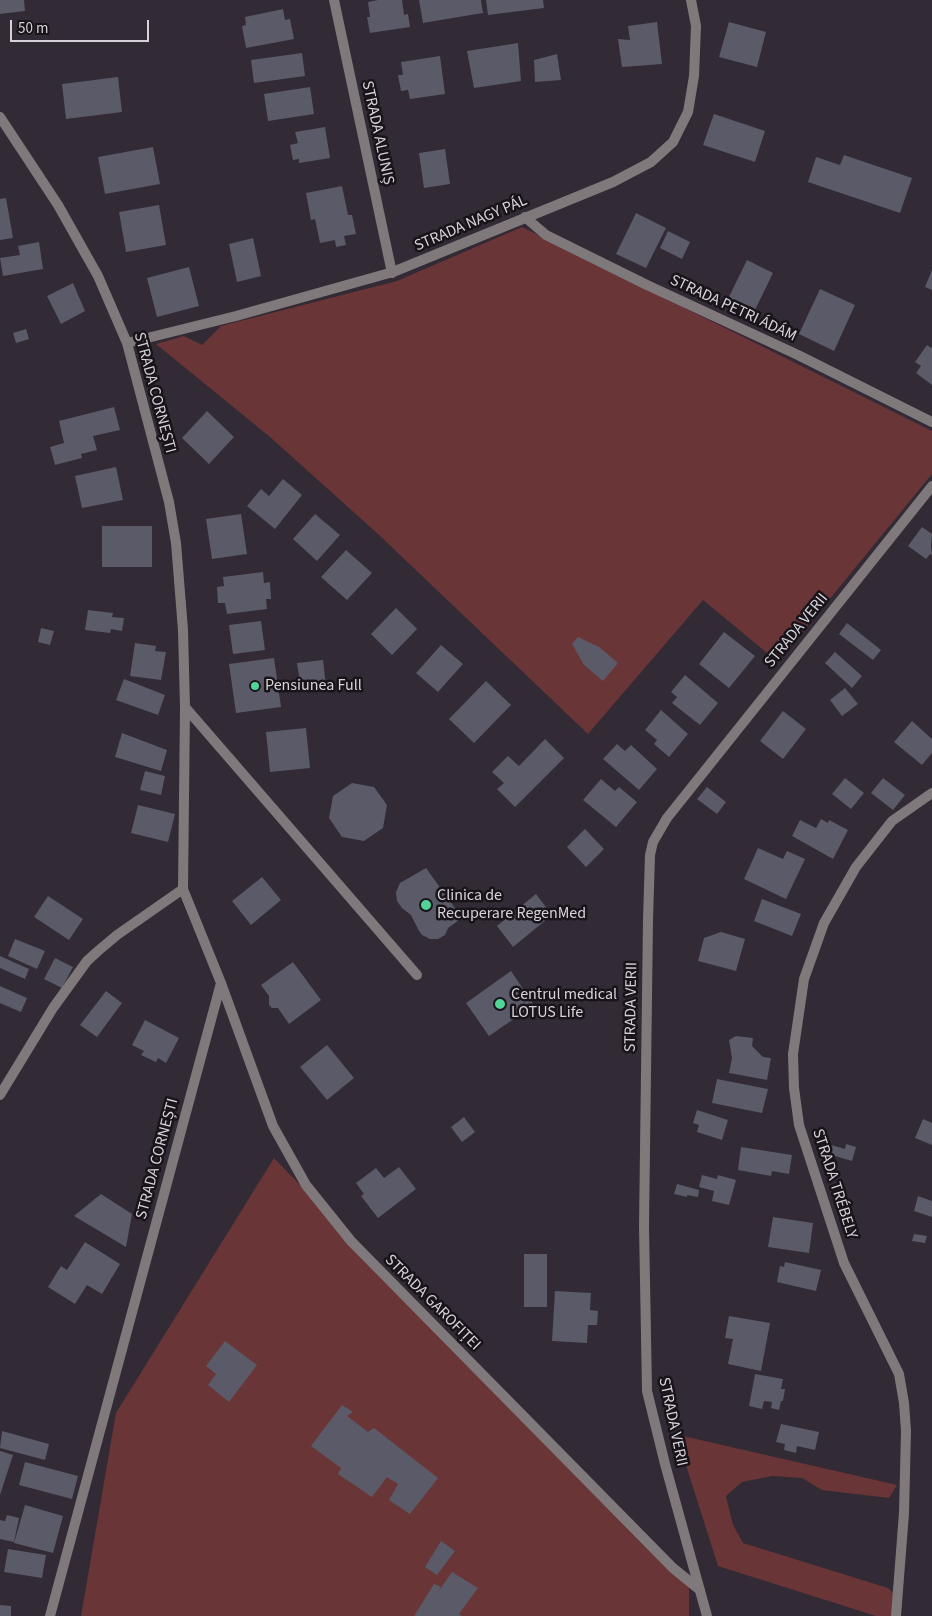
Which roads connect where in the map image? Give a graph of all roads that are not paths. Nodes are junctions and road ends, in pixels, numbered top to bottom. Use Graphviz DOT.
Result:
graph roads {
  1 [pos="334,0"];
  2 [pos="691,0"];
  3 [pos="0,117"];
  4 [pos="525,217"];
  5 [pos="392,273"];
  6 [pos="127,343"];
  7 [pos="932,422"];
  8 [pos="932,486"];
  9 [pos="185,707"];
  10 [pos="932,793"];
  11 [pos="183,889"];
  12 [pos="417,975"];
  13 [pos="221,983"];
  14 [pos="0,1095"];
  15 [pos="700,1590"];
  16 [pos="50,1616"];
  17 [pos="707,1616"];
  18 [pos="896,1616"];
  1 -- 5 [label="street, STRADA ALUNIȘ"];
  2 -- 4 [label="street, STRADA NAGY PÁL"];
  3 -- 6 [label="street, STRADA CORNEȘTI"];
  4 -- 5 [label="street, STRADA NAGY PÁL"];
  4 -- 7 [label="street, STRADA PETRI ÁDÁM"];
  5 -- 6 [label="street, STRADA NAGY PÁL"];
  6 -- 9 [label="street, STRADA CORNEȘTI"];
  8 -- 15 [label="street, STRADA VERII"];
  9 -- 11 [label="street, STRADA CORNEȘTI"];
  9 -- 12 [label="street"];
  10 -- 18 [label="street, STRADA TRÉBELY"];
  11 -- 13 [label="street, STRADA CORNEȘTI"];
  11 -- 14 [label="street"];
  13 -- 15 [label="street, STRADA GAROFIȚEI"];
  13 -- 16 [label="street, STRADA CORNEȘTI"];
  15 -- 17 [label="street, STRADA VERII"];
}
